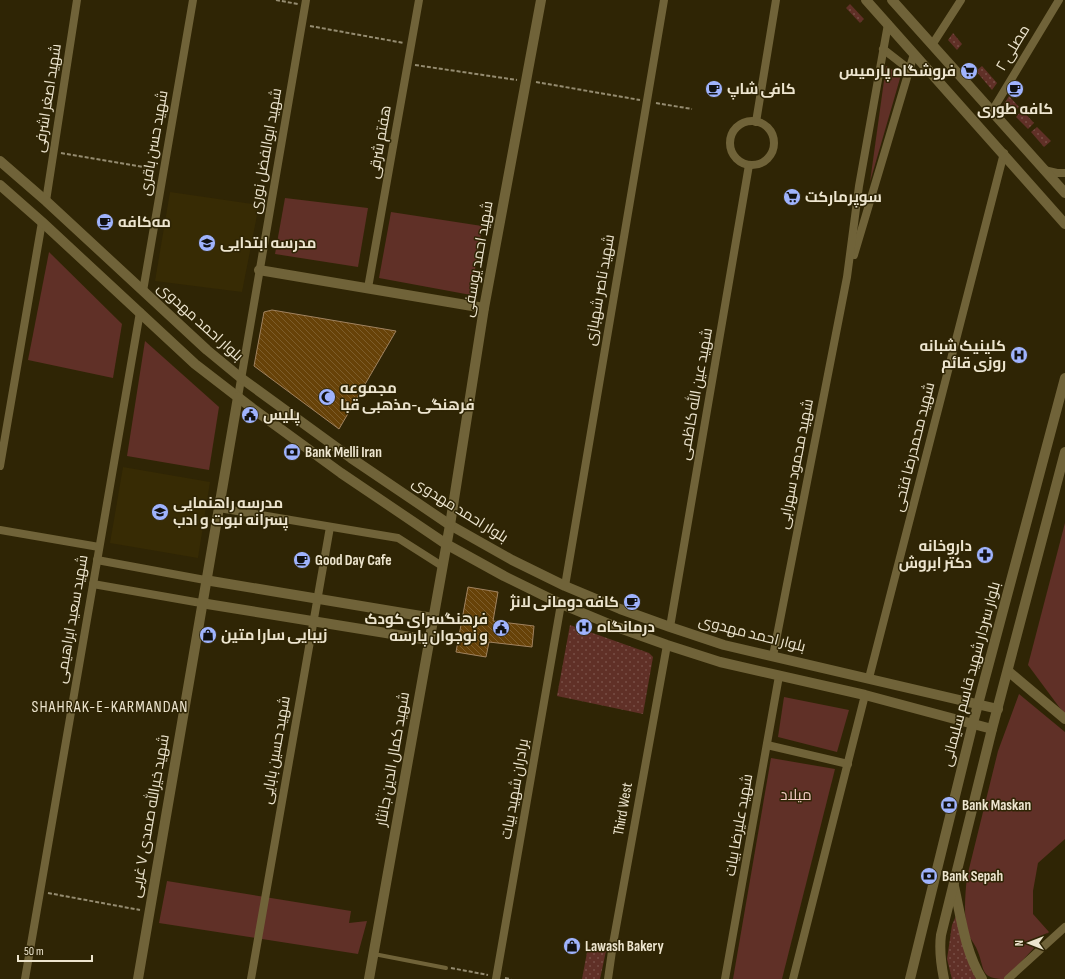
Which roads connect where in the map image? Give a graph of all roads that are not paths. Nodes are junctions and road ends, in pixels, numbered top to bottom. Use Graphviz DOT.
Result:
graph roads {
  1 [pos="77,0"];
  2 [pos="193,0"];
  3 [pos="419,0"];
  4 [pos="541,0"];
  5 [pos="664,0"];
  6 [pos="776,0"];
  7 [pos="866,0"];
  8 [pos="892,0"];
  9 [pos="961,0"];
  10 [pos="1059,0"];
  11 [pos="306,3"];
  12 [pos="888,24"];
  13 [pos="932,45"];
  14 [pos="883,49"];
  15 [pos="914,54"];
  16 [pos="910,70"];
  17 [pos="992,111"];
  18 [pos="756,122"];
  19 [pos="1004,153"];
  20 [pos="0,161"];
  21 [pos="749,165"];
  22 [pos="1044,170"];
  23 [pos="1065,173"];
  24 [pos="0,185"];
  25 [pos="859,186"];
  26 [pos="1063,189"];
  27 [pos="874,190"];
  28 [pos="46,201"];
  29 [pos="42,222"];
  30 [pos="1065,224"];
  31 [pos="259,270"];
  32 [pos="847,277"];
  33 [pos="368,288"];
  34 [pos="143,291"];
  35 [pos="484,308"];
  36 [pos="140,312"];
  37 [pos="241,378"];
  38 [pos="1065,378"];
  39 [pos="238,397"];
  40 [pos="1065,452"];
  41 [pos="0,466"];
  42 [pos="219,508"];
  43 [pos="450,525"];
  44 [pos="330,526"];
  45 [pos="0,530"];
  46 [pos="446,544"];
  47 [pos="99,547"];
  48 [pos="97,560"];
  49 [pos="442,566"];
  50 [pos="205,580"];
  51 [pos="93,584"];
  52 [pos="564,586"];
  53 [pos="317,599"];
  54 [pos="201,603"];
  55 [pos="561,604"];
  56 [pos="433,618"];
  57 [pos="313,622"];
  58 [pos="670,628"];
  59 [pos="429,640"];
  60 [pos="667,645"];
  61 [pos="773,656"];
  62 [pos="1008,671"];
  63 [pos="779,676"];
  64 [pos="869,678"];
  65 [pos="865,695"];
  66 [pos="978,704"];
  67 [pos="998,709"];
  68 [pos="1065,719"];
  69 [pos="973,724"];
  70 [pos="992,728"];
  71 [pos="767,745"];
  72 [pos="848,764"];
  73 [pos="954,883"];
  74 [pos="1065,927"];
  75 [pos="373,954"];
  76 [pos="446,968"];
  77 [pos="496,978"];
  78 [pos="25,979"];
  79 [pos="138,979"];
  80 [pos="251,979"];
  81 [pos="369,979"];
  82 [pos="608,979"];
  83 [pos="725,979"];
  84 [pos="793,979"];
  85 [pos="910,979"];
  86 [pos="944,979"];
  87 [pos="982,979"];
  88 [pos="1008,979"];
  1 -- 28 [label="street, شهید اصغر اشرفی"];
  2 -- 34 [label="street, شهید حسن باقری"];
  3 -- 33 [label="street, هفتم شرقی"];
  4 -- 35 [label="main road, شهید احمد یوسفی"];
  5 -- 52 [label="street, شهید ناصر شهبازی"];
  6 -- 18 [label="street"];
  7 -- 12 [label="main road"];
  8 -- 13 [label="main road"];
  9 -- 13 [label="street"];
  10 -- 17 [label="street, مصلی ۲"];
  11 -- 31 [label="street, شهید ابوالفضل نوری"];
  12 -- 14 [label="street, شهید محمود سهرابی"];
  12 -- 15 [label="main road"];
  13 -- 17 [label="main road"];
  14 -- 16 [label="street"];
  14 -- 25 [label="street, شهید محمود سهرابی"];
  15 -- 16 [label="street, شهید محمود سهرابی"];
  15 -- 19 [label="main road"];
  16 -- 27 [label="street, شهید محمود سهرابی"];
  17 -- 22 [label="main road"];
  18 -- 21 [label="street"];
  18 -- 21 [label="street"];
  19 -- 30 [label="main road"];
  19 -- 64 [label="street, شهید محمدرضا فتحی"];
  20 -- 28 [label="main road, بلوار احمد مهدوی"];
  21 -- 58 [label="street, شهید عین الله کاظمی"];
  22 -- 23 [label="street"];
  22 -- 26 [label="main road"];
  24 -- 29 [label="main road"];
  25 -- 27 [label="street"];
  25 -- 32 [label="street, شهید محمود سهرابی"];
  27 -- 32 [label="street, شهید محمود سهرابی"];
  28 -- 34 [label="main road, بلوار احمد مهدوی"];
  29 -- 36 [label="main road"];
  29 -- 41 [label="street"];
  31 -- 33 [label="main road"];
  31 -- 37 [label="street, شهید ابوالفضل نوری"];
  32 -- 61 [label="street, شهید محمود سهرابی"];
  33 -- 35 [label="main road"];
  34 -- 37 [label="main road, بلوار احمد مهدوی"];
  35 -- 43 [label="main road, شهید احمد یوسفی"];
  36 -- 39 [label="main road"];
  36 -- 47 [label="street, شهید سعید ابراهیمی"];
  37 -- 39 [label="street, شهید ابوالفضل نوری"];
  37 -- 43 [label="main road, بلوار احمد مهدوی"];
  38 -- 66 [label="main road, بلوار سردار شهید قاسم سلیمانی"];
  39 -- 42 [label="main road, شهید خیرالله صمدی ۷ غربی"];
  39 -- 46 [label="main road"];
  40 -- 62 [label="main road"];
  42 -- 44 [label="street"];
  42 -- 50 [label="main road, شهید خیرالله صمدی ۷ غربی"];
  43 -- 46 [label="main road, شهید احمد یوسفی"];
  43 -- 52 [label="main road, بلوار احمد مهدوی"];
  44 -- 49 [label="street"];
  44 -- 53 [label="street, شهید حسین بابایی"];
  45 -- 47 [label="street"];
  46 -- 49 [label="main road, شهید کمال الدین جانثار"];
  46 -- 55 [label="main road"];
  47 -- 48 [label="street, شهید سعید ابراهیمی"];
  48 -- 50 [label="street"];
  48 -- 51 [label="street, شهید سعید ابراهیمی"];
  49 -- 56 [label="main road, شهید کمال الدین جانثار"];
  50 -- 53 [label="main road"];
  50 -- 54 [label="main road, شهید خیرالله صمدی ۷ غربی"];
  51 -- 54 [label="street"];
  51 -- 78 [label="street, شهید سعید ابراهیمی"];
  52 -- 58 [label="main road, بلوار احمد مهدوی"];
  53 -- 56 [label="main road"];
  53 -- 57 [label="street, شهید حسین بابایی"];
  54 -- 57 [label="main road"];
  54 -- 79 [label="main road, شهید خیرالله صمدی ۷ غربی"];
  55 -- 60 [label="main road"];
  55 -- 77 [label="street, برادران شهید بیات"];
  56 -- 59 [label="main road, شهید کمال الدین جانثار"];
  57 -- 59 [label="main road"];
  57 -- 80 [label="street, شهید حسین بابایی"];
  58 -- 60 [label="main road"];
  58 -- 61 [label="main road, بلوار احمد مهدوی"];
  59 -- 75 [label="main road, شهید کمال الدین جانثار"];
  60 -- 63 [label="main road"];
  60 -- 82 [label="street, Third West"];
  61 -- 64 [label="main road, بلوار احمد مهدوی"];
  62 -- 67 [label="main road"];
  62 -- 68 [label="main road"];
  63 -- 65 [label="main road"];
  63 -- 71 [label="street, شهید علیرضا بیات"];
  64 -- 66 [label="main road, بلوار احمد مهدوی"];
  65 -- 69 [label="main road"];
  65 -- 72 [label="street"];
  66 -- 67 [label="main road, بلوار احمد مهدوی"];
  66 -- 69 [label="main road, بلوار سردار شهید قاسم سلیمانی"];
  67 -- 70 [label="main road"];
  69 -- 70 [label="main road"];
  69 -- 85 [label="main road, بلوار سردار شهید قاسم سلیمانی"];
  70 -- 73 [label="main road"];
  71 -- 72 [label="street"];
  71 -- 83 [label="street, شهید علیرضا بیات"];
  72 -- 84 [label="street"];
  73 -- 86 [label="main road"];
  73 -- 87 [label="main road"];
  74 -- 88 [label="street"];
  75 -- 76 [label="lane"];
  75 -- 81 [label="main road, شهید کمال الدین جانثار"];
}
